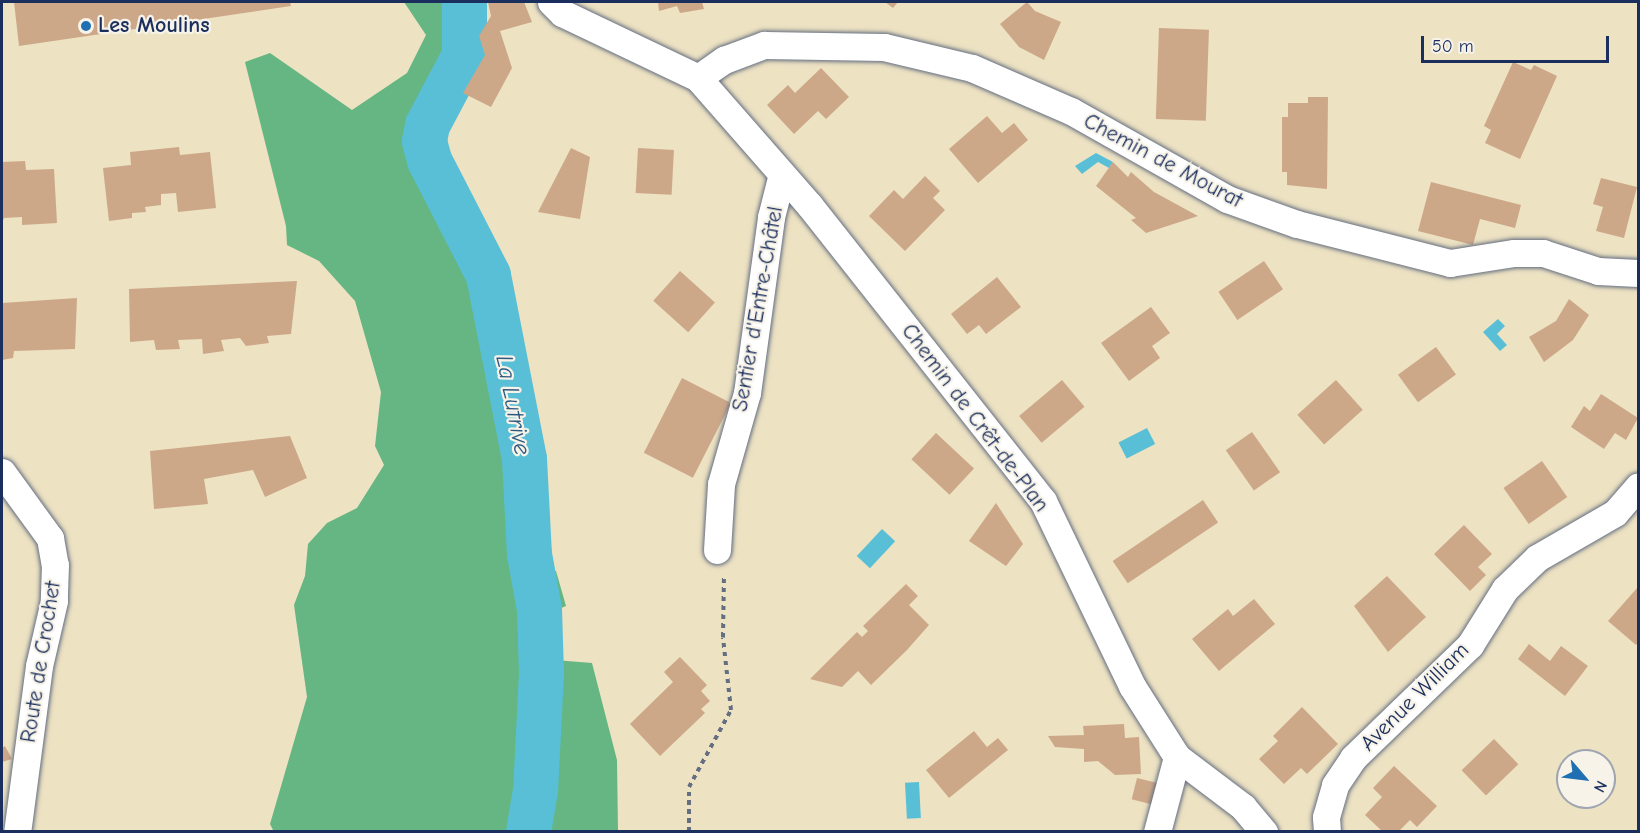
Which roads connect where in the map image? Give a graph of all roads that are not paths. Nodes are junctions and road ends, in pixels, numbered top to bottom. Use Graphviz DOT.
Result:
graph roads {
  1 [pos="551,2"];
  2 [pos="698,78"];
  3 [pos="782,174"];
  4 [pos="1638,273"];
  5 [pos="2,472"];
  6 [pos="1638,487"];
  7 [pos="717,550"];
  8 [pos="1177,757"];
  9 [pos="17,831"];
  10 [pos="1157,831"];
  11 [pos="1264,831"];
  12 [pos="1326,831"];
  1 -- 2 [label="street"];
  2 -- 3 [label="street, Chemin de Crêt-de-Plan"];
  2 -- 4 [label="street, Chemin de Mourat"];
  3 -- 7 [label="street, Sentier d'Entre-Châtel"];
  3 -- 8 [label="street, Chemin de Crêt-de-Plan"];
  5 -- 9 [label="street, Route de Crochet"];
  6 -- 12 [label="street, Avenue William"];
  8 -- 10 [label="street"];
  8 -- 11 [label="street, Chemin de Crêt-de-Plan"];
}
